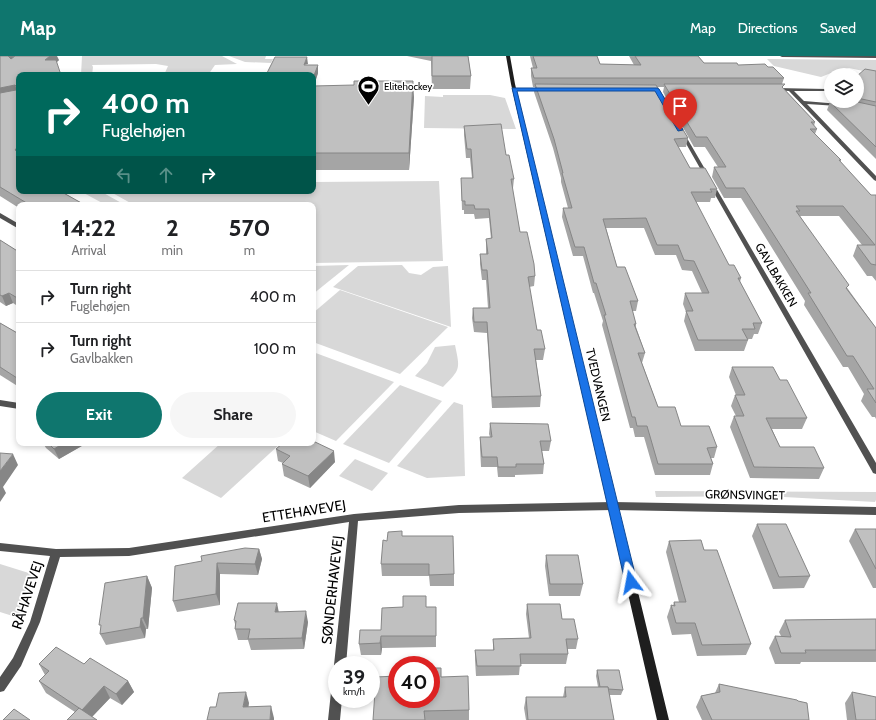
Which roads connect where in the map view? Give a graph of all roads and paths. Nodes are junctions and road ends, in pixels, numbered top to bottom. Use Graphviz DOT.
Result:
graph roads {
  1 [pos="508,56"];
  2 [pos="782,56"];
  3 [pos="876,58"];
  4 [pos="514,89"];
  5 [pos="551,89"];
  6 [pos="767,90"];
  7 [pos="791,90"];
  8 [pos="824,90"];
  9 [pos="803,102"];
  10 [pos="824,104"];
  11 [pos="676,123"];
  12 [pos="876,179"];
  13 [pos="0,215"];
  14 [pos="16,225"];
  15 [pos="0,403"];
  16 [pos="16,406"];
  17 [pos="876,471"];
  18 [pos="613,506"];
  19 [pos="876,511"];
  20 [pos="354,518"];
  21 [pos="0,547"];
  22 [pos="56,553"];
  23 [pos="341,656"];
  24 [pos="0,687"];
  25 [pos="335,708"];
  26 [pos="334,720"];
  27 [pos="663,720"];
  1 -- 4 [label="street, TVEDVANGEN"];
  2 -- 3 [label="street"];
  4 -- 5 [label="street"];
  4 -- 18 [label="street, TVEDVANGEN"];
  6 -- 7 [label="street"];
  7 -- 8 [label="street"];
  7 -- 9 [label="street"];
  9 -- 10 [label="street"];
  9 -- 12 [label="street"];
  11 -- 17 [label="street, GAVLBAKKEN"];
  13 -- 14 [label="street"];
  15 -- 16 [label="street"];
  18 -- 19 [label="street, GRØNSVINGET"];
  18 -- 20 [label="street, ETTEHAVEVEJ"];
  18 -- 27 [label="street, TVEDVANGEN"];
  20 -- 22 [label="street, ETTEHAVEVEJ"];
  20 -- 23 [label="street, SØNDERHAVEVEJ"];
  21 -- 22 [label="street, ETTEHAVEVEJ"];
  22 -- 24 [label="street, RÅHAVEVEJ"];
  25 -- 26 [label="street"];
}
